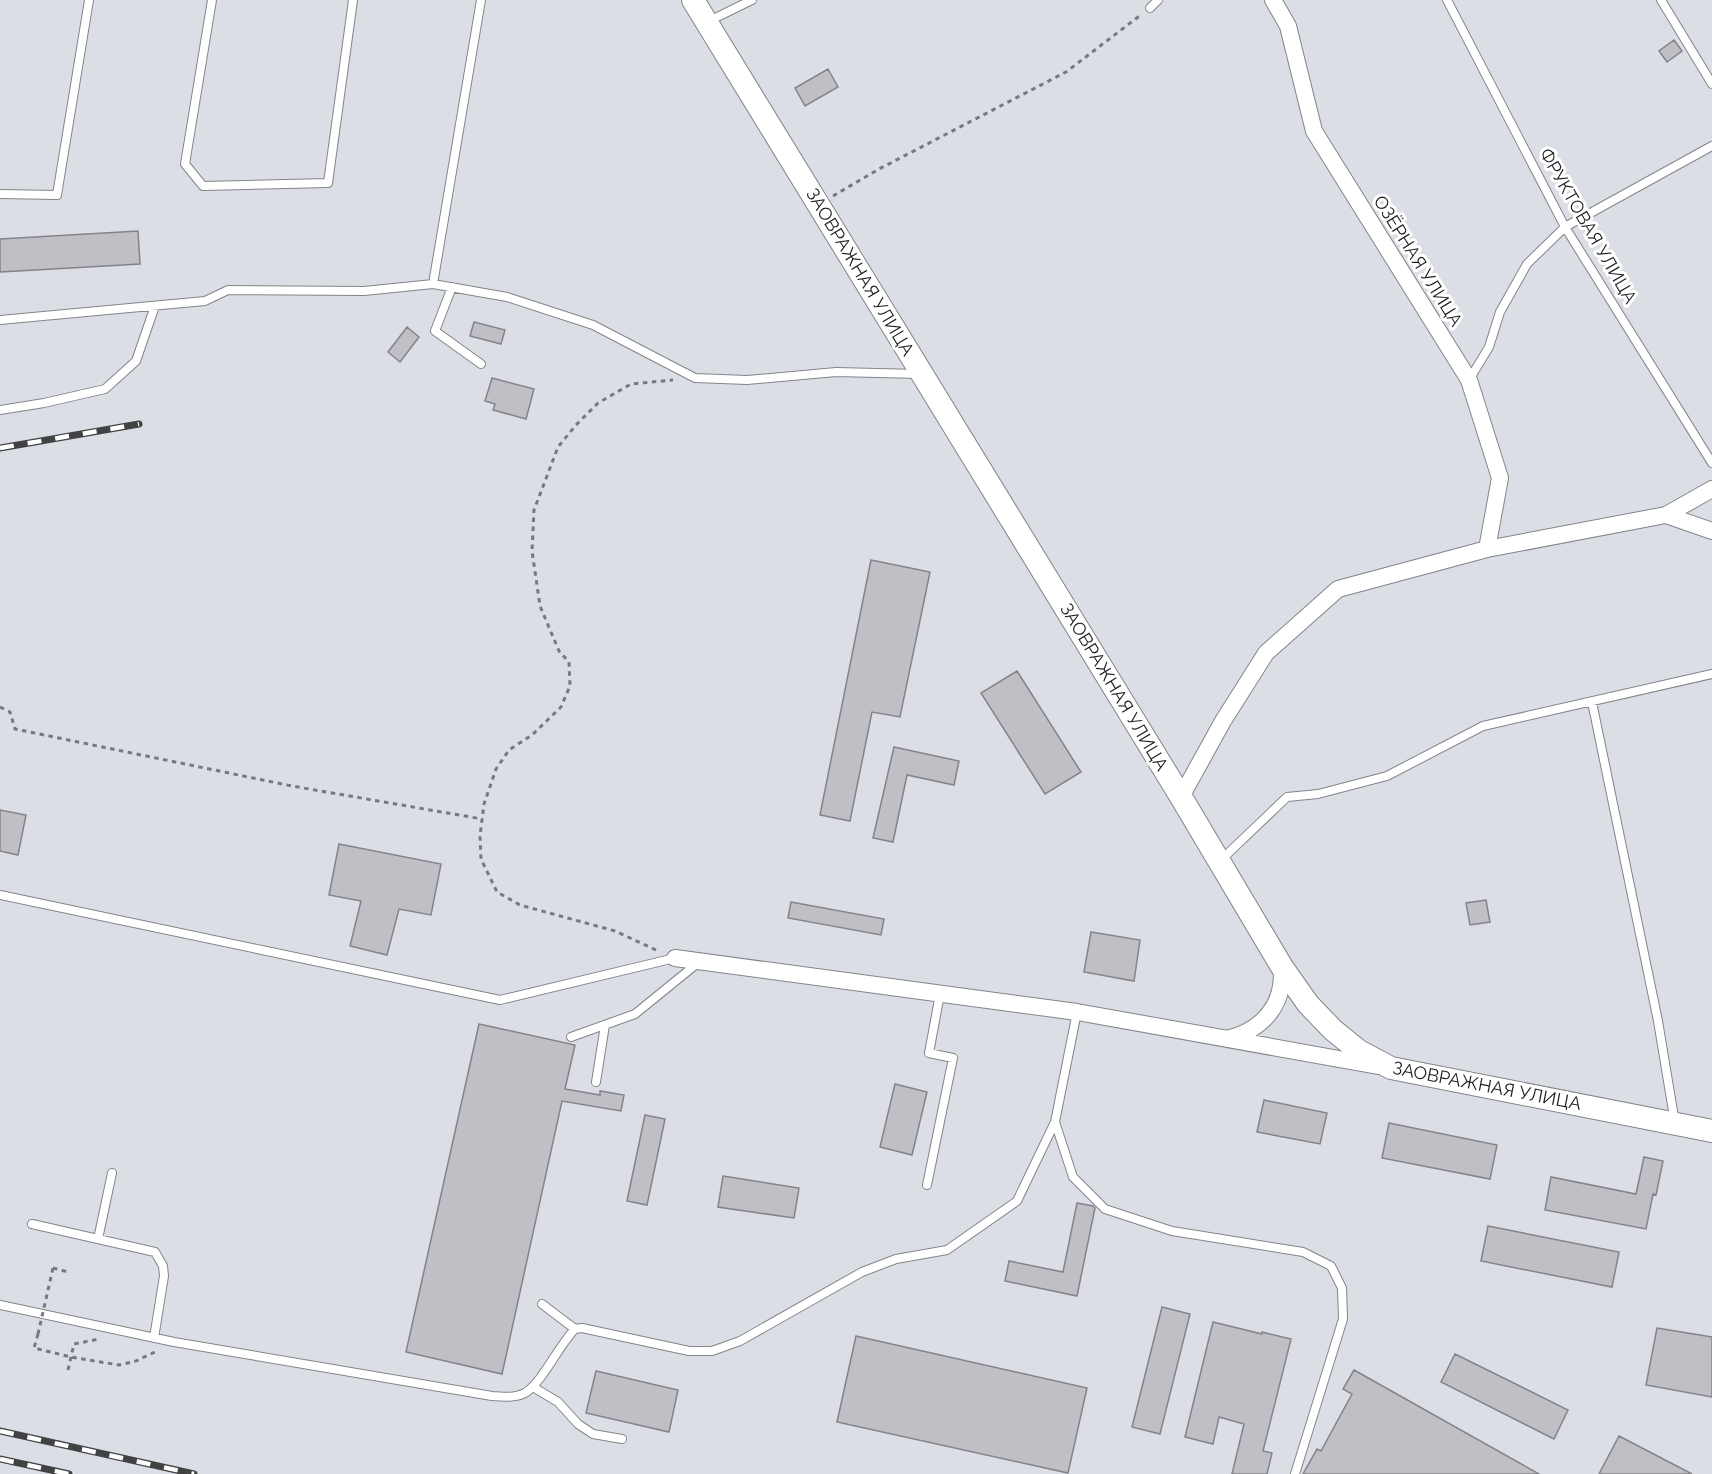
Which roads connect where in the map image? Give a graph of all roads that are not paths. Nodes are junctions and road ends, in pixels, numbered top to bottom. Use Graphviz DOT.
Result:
graph roads {
  1 [pos="89,0"];
  2 [pos="212,0"];
  3 [pos="353,0"];
  4 [pos="481,0"];
  5 [pos="693,0"];
  6 [pos="752,0"];
  7 [pos="1158,0"];
  8 [pos="1273,0"];
  9 [pos="1447,0"];
  10 [pos="1661,0"];
  11 [pos="1150,8"];
  12 [pos="706,22"];
  13 [pos="1712,84"];
  14 [pos="1712,146"];
  15 [pos="0,194"];
  16 [pos="1565,227"];
  17 [pos="433,284"];
  18 [pos="452,287"];
  19 [pos="155,306"];
  20 [pos="0,320"];
  21 [pos="481,364"];
  22 [pos="923,375"];
  23 [pos="1469,380"];
  24 [pos="0,410"];
  25 [pos="1712,463"];
  26 [pos="1712,489"];
  27 [pos="1666,515"];
  28 [pos="1712,531"];
  29 [pos="1486,549"];
  30 [pos="1712,674"];
  31 [pos="1592,702"];
  32 [pos="1181,797"];
  33 [pos="1220,861"];
  34 [pos="0,895"];
  35 [pos="675,958"];
  36 [pos="699,961"];
  37 [pos="1282,967"];
  38 [pos="940,993"];
  39 [pos="1077,1012"];
  40 [pos="605,1025"];
  41 [pos="572,1037"];
  42 [pos="1226,1039"];
  43 [pos="1390,1068"];
  44 [pos="596,1082"];
  45 [pos="1054,1122"];
  46 [pos="1675,1123"];
  47 [pos="1712,1131"];
  48 [pos="112,1173"];
  49 [pos="927,1185"];
  50 [pos="32,1224"];
  51 [pos="98,1239"];
  52 [pos="542,1304"];
  53 [pos="0,1305"];
  54 [pos="575,1329"];
  55 [pos="154,1338"];
  56 [pos="533,1387"];
  57 [pos="622,1439"];
  58 [pos="1295,1474"];
  1 -- 15 [label="lane"];
  2 -- 3 [label="lane"];
  4 -- 17 [label="lane"];
  5 -- 12 [label="street, ЗАОВРАЖНАЯ УЛИЦА"];
  6 -- 12 [label="lane"];
  7 -- 11 [label="lane"];
  8 -- 23 [label="street, ОЗЁРНАЯ УЛИЦА"];
  9 -- 16 [label="lane, ФРУКТОВАЯ УЛИЦА"];
  10 -- 13 [label="lane"];
  12 -- 22 [label="street, ЗАОВРАЖНАЯ УЛИЦА"];
  14 -- 16 [label="lane"];
  16 -- 23 [label="lane"];
  16 -- 25 [label="lane, ФРУКТОВАЯ УЛИЦА"];
  17 -- 18 [label="lane"];
  17 -- 19 [label="lane"];
  18 -- 21 [label="lane"];
  18 -- 22 [label="lane"];
  19 -- 20 [label="lane"];
  19 -- 24 [label="lane"];
  22 -- 32 [label="street, ЗАОВРАЖНАЯ УЛИЦА"];
  23 -- 29 [label="street, ОЗЁРНАЯ УЛИЦА"];
  26 -- 27 [label="street"];
  27 -- 28 [label="street"];
  27 -- 29 [label="street"];
  29 -- 32 [label="street"];
  30 -- 31 [label="lane"];
  31 -- 33 [label="lane"];
  31 -- 46 [label="lane"];
  32 -- 33 [label="street, ЗАОВРАЖНАЯ УЛИЦА"];
  33 -- 37 [label="street, ЗАОВРАЖНАЯ УЛИЦА"];
  34 -- 35 [label="lane"];
  35 -- 36 [label="street"];
  36 -- 38 [label="street"];
  36 -- 40 [label="lane"];
  37 -- 42 [label="street"];
  37 -- 43 [label="street, ЗАОВРАЖНАЯ УЛИЦА"];
  38 -- 39 [label="street"];
  38 -- 49 [label="lane"];
  39 -- 42 [label="street"];
  39 -- 45 [label="lane"];
  40 -- 41 [label="lane"];
  40 -- 44 [label="lane"];
  42 -- 43 [label="street"];
  43 -- 46 [label="street, ЗАОВРАЖНАЯ УЛИЦА"];
  45 -- 54 [label="lane"];
  45 -- 58 [label="lane"];
  46 -- 47 [label="street, ЗАОВРАЖНАЯ УЛИЦА"];
  48 -- 51 [label="lane"];
  50 -- 51 [label="lane"];
  51 -- 55 [label="lane"];
  52 -- 54 [label="lane"];
  53 -- 55 [label="lane"];
  54 -- 56 [label="lane"];
  55 -- 56 [label="lane"];
  56 -- 57 [label="lane"];
}
